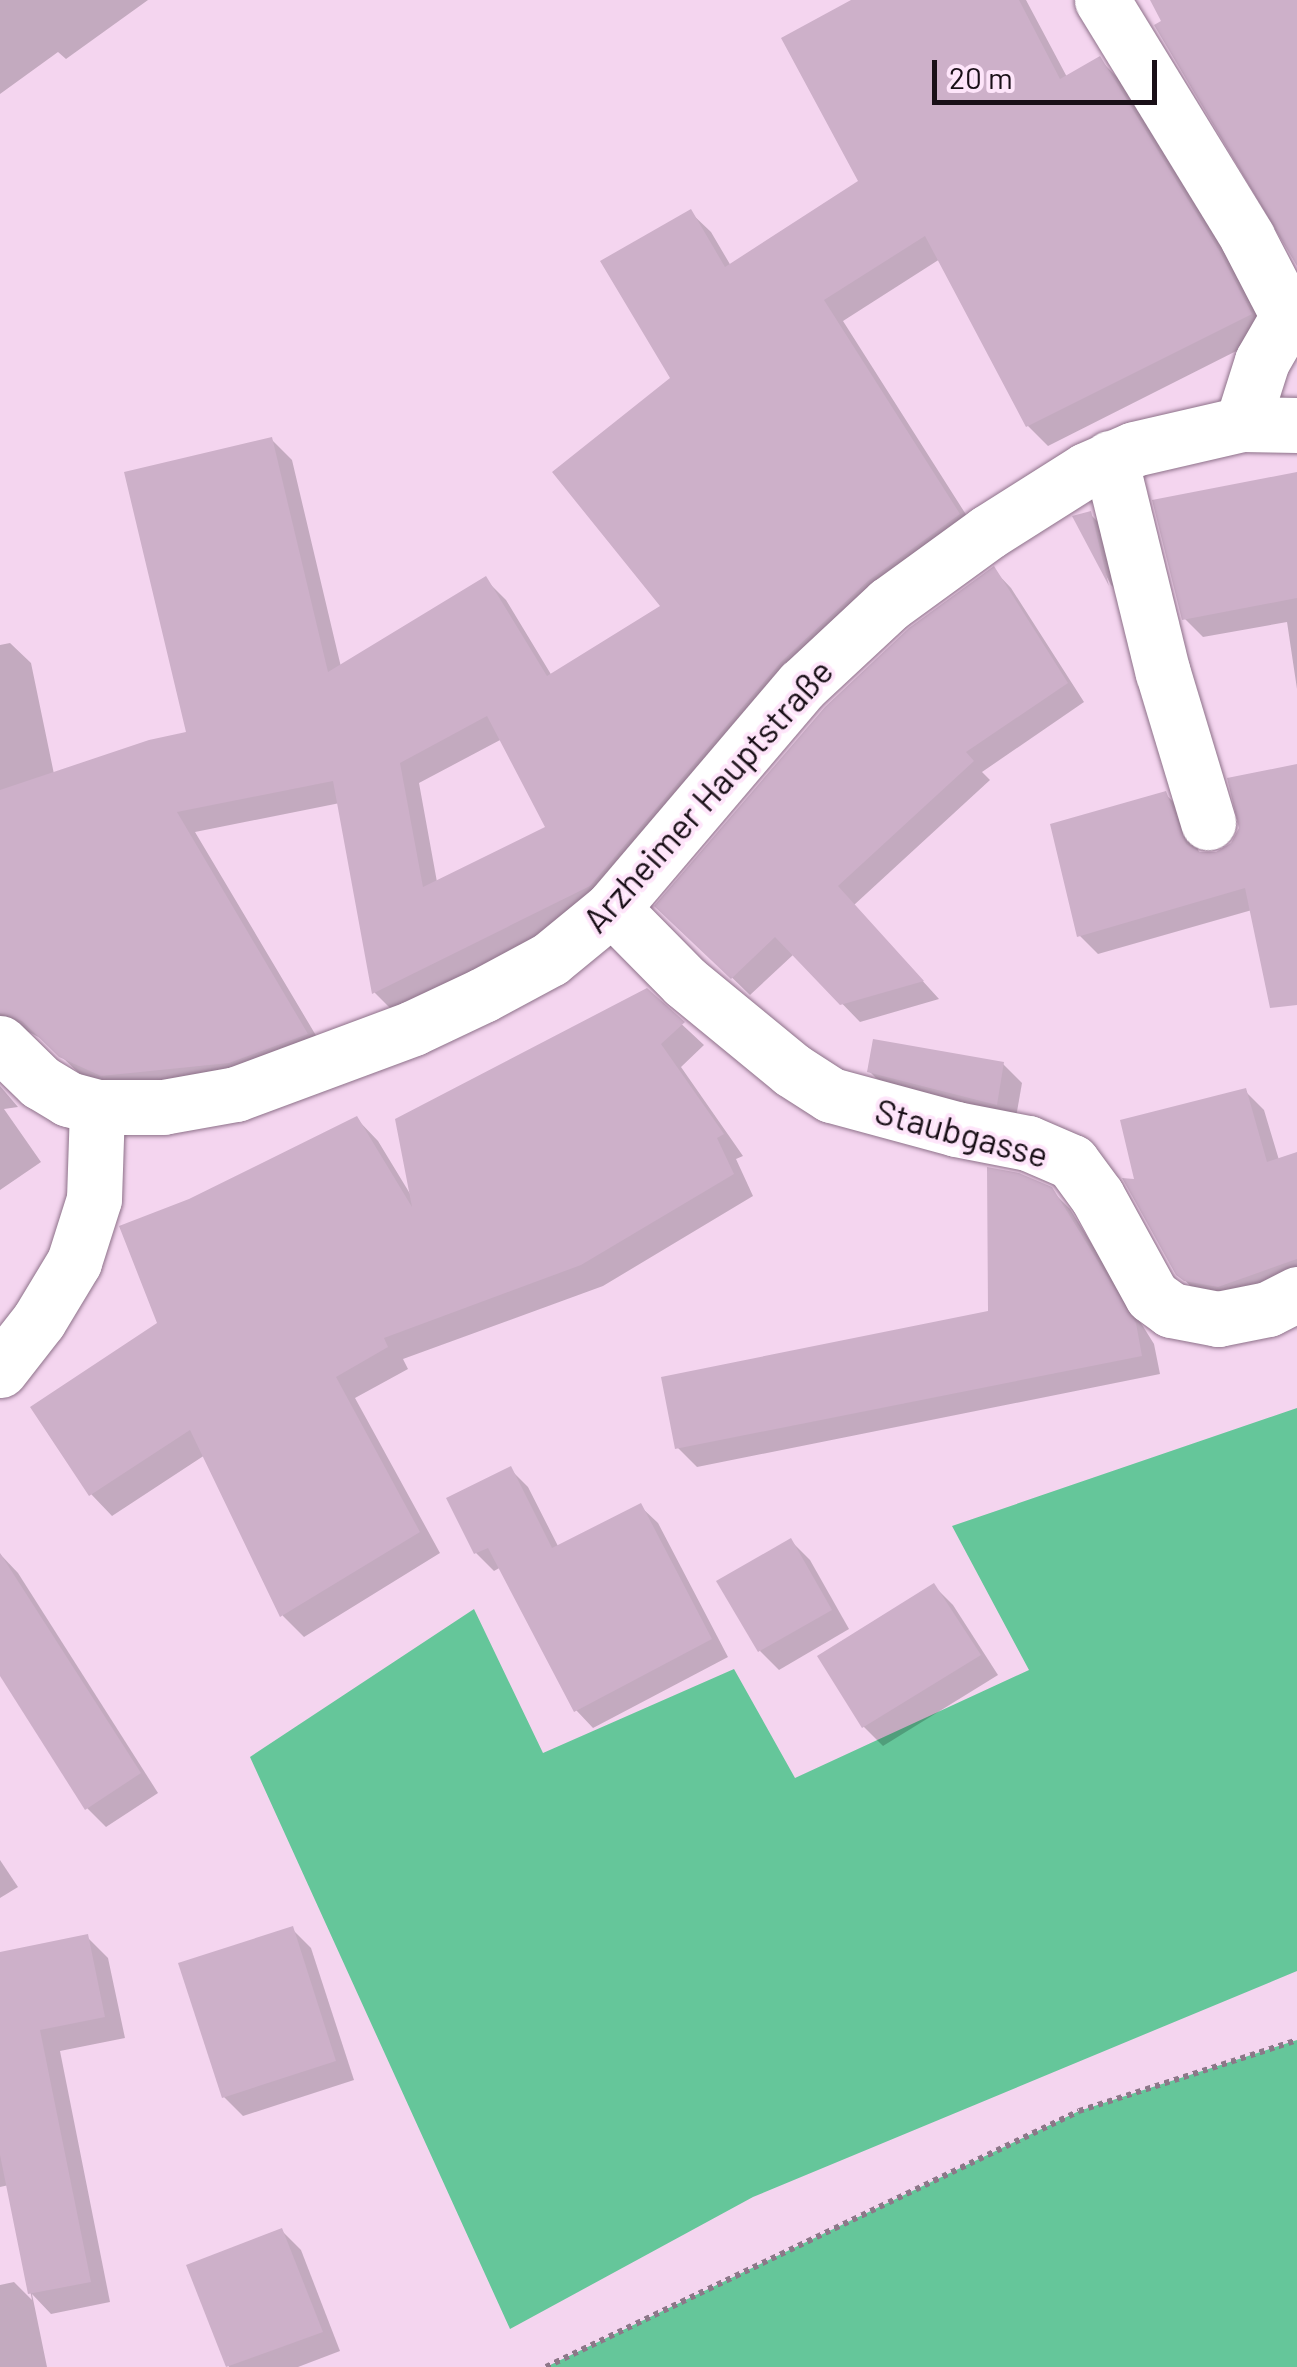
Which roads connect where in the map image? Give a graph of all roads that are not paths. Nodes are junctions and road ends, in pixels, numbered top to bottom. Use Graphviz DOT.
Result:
graph roads {
  1 [pos="1102,0"];
  2 [pos="1292,316"];
  3 [pos="1242,424"];
  4 [pos="1297,425"];
  5 [pos="1110,458"];
  6 [pos="1208,822"];
  7 [pos="612,908"];
  8 [pos="0,1043"];
  9 [pos="98,1106"];
  10 [pos="1297,1294"];
  11 [pos="0,1370"];
  1 -- 2 [label="street"];
  2 -- 3 [label="street"];
  3 -- 4 [label="street, Arzheimer Hauptstraße"];
  3 -- 5 [label="street, Arzheimer Hauptstraße"];
  5 -- 6 [label="street"];
  5 -- 7 [label="street, Arzheimer Hauptstraße"];
  7 -- 9 [label="street, Arzheimer Hauptstraße"];
  7 -- 10 [label="street, Staubgasse"];
  8 -- 9 [label="street, Arzheimer Hauptstraße"];
  9 -- 11 [label="street"];
}
